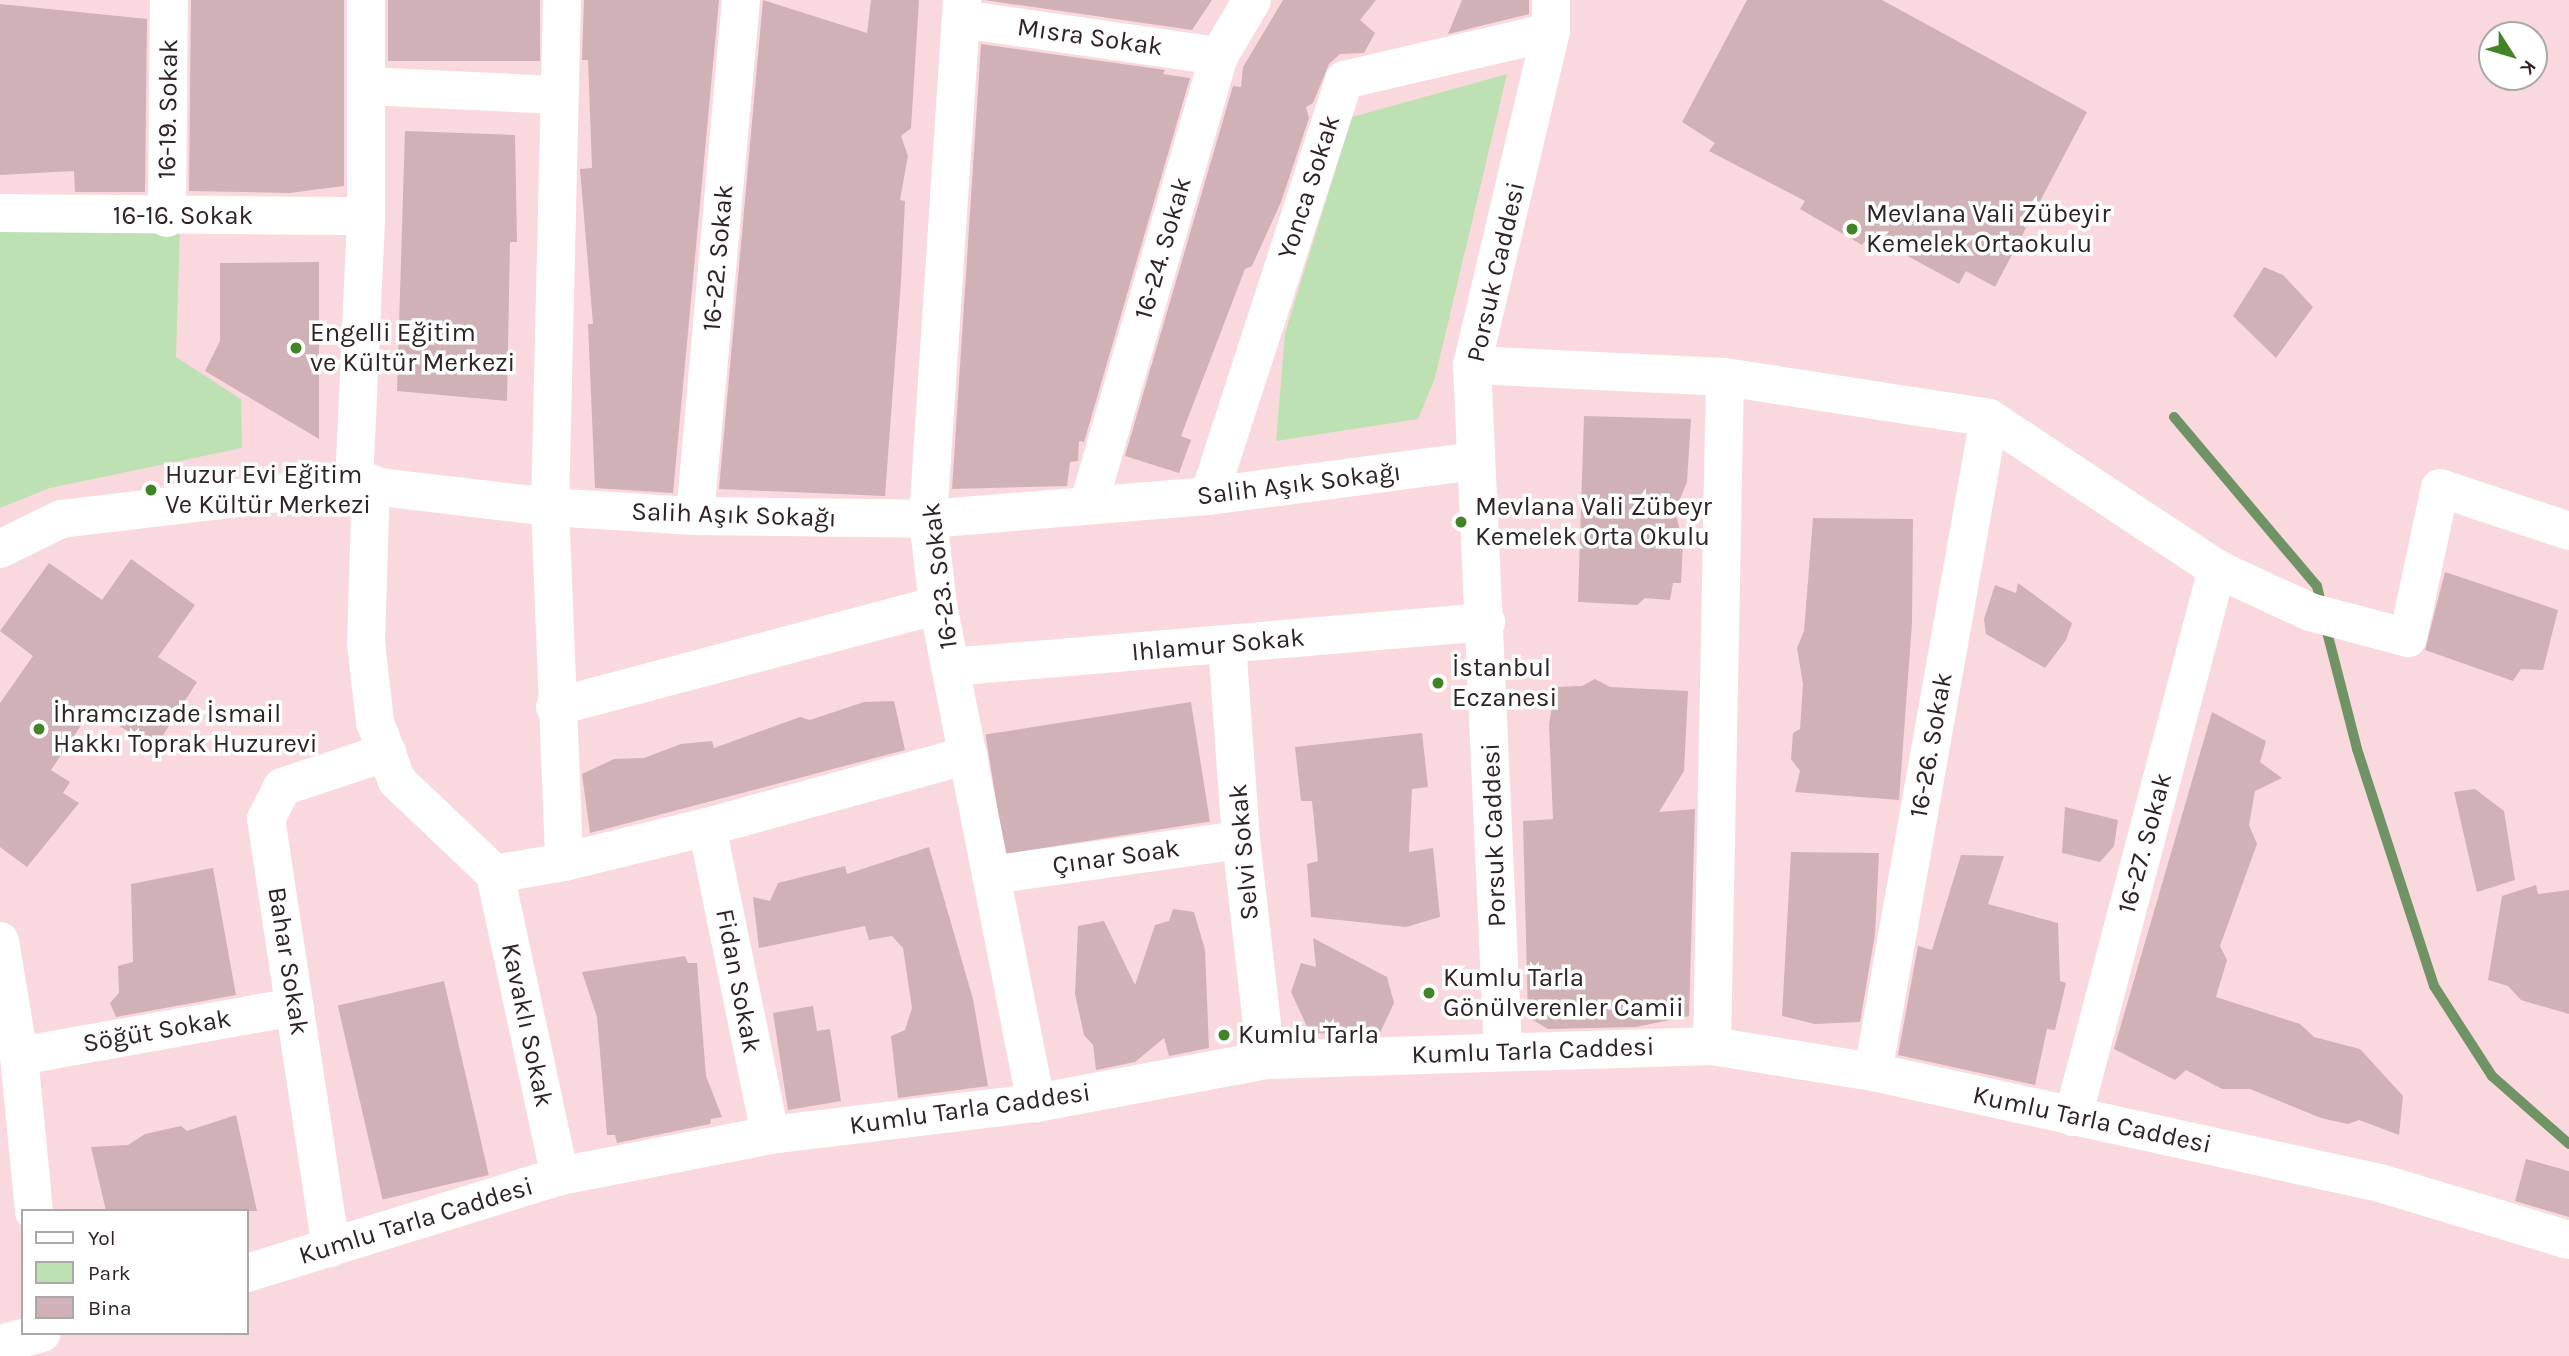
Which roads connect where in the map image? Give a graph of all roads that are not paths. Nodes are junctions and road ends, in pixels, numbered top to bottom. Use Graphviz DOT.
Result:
graph roads {
  1 [pos="169,0"];
  2 [pos="366,0"];
  3 [pos="562,0"];
  4 [pos="741,0"];
  5 [pos="1252,0"];
  6 [pos="962,9"];
  7 [pos="1551,16"];
  8 [pos="1219,56"];
  9 [pos="366,86"];
  10 [pos="560,95"];
  11 [pos="0,214"];
  12 [pos="366,216"];
  13 [pos="167,218"];
  14 [pos="1472,365"];
  15 [pos="1726,377"];
  16 [pos="1989,418"];
  17 [pos="1476,461"];
  18 [pos="362,484"];
  19 [pos="1209,496"];
  20 [pos="1089,503"];
  21 [pos="550,507"];
  22 [pos="695,516"];
  23 [pos="928,519"];
  24 [pos="2569,531"];
  25 [pos="0,549"];
  26 [pos="2217,569"];
  27 [pos="938,606"];
  28 [pos="1486,622"];
  29 [pos="1227,644"];
  30 [pos="950,667"];
  31 [pos="555,707"];
  32 [pos="387,752"];
  33 [pos="968,755"];
  34 [pos="707,827"];
  35 [pos="1241,839"];
  36 [pos="564,862"];
  37 [pos="495,874"];
  38 [pos="991,875"];
  39 [pos="0,941"];
  40 [pos="295,1007"];
  41 [pos="1712,1046"];
  42 [pos="1503,1050"];
  43 [pos="19,1056"];
  44 [pos="1266,1060"];
  45 [pos="1872,1072"];
  46 [pos="1036,1103"];
  47 [pos="2073,1117"];
  48 [pos="769,1135"];
  49 [pos="560,1176"];
  50 [pos="34,1209"];
  51 [pos="2569,1240"];
  52 [pos="331,1248"];
  53 [pos="248,1273"];
  54 [pos="34,1335"];
  55 [pos="0,1344"];
  1 -- 13 [label="street, 16-19. Sokak"];
  2 -- 9 [label="street"];
  3 -- 10 [label="street"];
  4 -- 22 [label="street, 16-22. Sokak"];
  5 -- 8 [label="street, 16-24. Sokak"];
  6 -- 8 [label="street, Mısra Sokak"];
  6 -- 23 [label="street, 16-23. Sokak"];
  7 -- 14 [label="street, Porsuk Caddesi"];
  7 -- 19 [label="street, Yonca Sokak"];
  8 -- 20 [label="street, 16-24. Sokak"];
  9 -- 10 [label="street"];
  9 -- 12 [label="street"];
  10 -- 21 [label="street"];
  11 -- 13 [label="street, 16-16. Sokak"];
  12 -- 13 [label="street, 16-16. Sokak"];
  12 -- 18 [label="street"];
  14 -- 15 [label="street"];
  14 -- 17 [label="street, Porsuk Caddesi"];
  15 -- 16 [label="street"];
  15 -- 41 [label="street"];
  16 -- 26 [label="street"];
  16 -- 45 [label="street, 16-26. Sokak"];
  17 -- 19 [label="street, Salih Aşık Sokağı"];
  17 -- 28 [label="street, Porsuk Caddesi"];
  18 -- 21 [label="street, Salih Aşık Sokağı"];
  18 -- 25 [label="street, Salih Aşık Sokağı"];
  18 -- 32 [label="street"];
  19 -- 20 [label="street, Salih Aşık Sokağı"];
  20 -- 23 [label="street, Salih Aşık Sokağı"];
  21 -- 22 [label="street, Salih Aşık Sokağı"];
  21 -- 31 [label="street"];
  22 -- 23 [label="street, Salih Aşık Sokağı"];
  23 -- 27 [label="street, 16-23. Sokak"];
  24 -- 26 [label="street"];
  26 -- 47 [label="street, 16-27. Sokak"];
  27 -- 30 [label="street, 16-23. Sokak"];
  27 -- 31 [label="street"];
  28 -- 29 [label="street, Ihlamur Sokak"];
  28 -- 42 [label="street, Porsuk Caddesi"];
  29 -- 30 [label="street, Ihlamur Sokak"];
  29 -- 35 [label="street, Selvi Sokak"];
  30 -- 33 [label="street, 16-23. Sokak"];
  31 -- 36 [label="street"];
  32 -- 37 [label="street"];
  32 -- 40 [label="street, Bahar Sokak"];
  33 -- 34 [label="street"];
  33 -- 38 [label="street, 16-23. Sokak"];
  34 -- 36 [label="street"];
  34 -- 48 [label="street, Fidan Sokak"];
  35 -- 38 [label="street, Çınar Soak"];
  35 -- 44 [label="street, Selvi Sokak"];
  36 -- 37 [label="street"];
  37 -- 49 [label="street, Kavaklı Sokak"];
  38 -- 46 [label="street, 16-23. Sokak"];
  39 -- 43 [label="street"];
  40 -- 43 [label="street, Söğüt Sokak"];
  40 -- 52 [label="street, Bahar Sokak"];
  41 -- 42 [label="street, Kumlu Tarla Caddesi"];
  41 -- 45 [label="street, Kumlu Tarla Caddesi"];
  42 -- 44 [label="street, Kumlu Tarla Caddesi"];
  43 -- 50 [label="street"];
  44 -- 46 [label="street, Kumlu Tarla Caddesi"];
  45 -- 47 [label="street, Kumlu Tarla Caddesi"];
  46 -- 48 [label="street, Kumlu Tarla Caddesi"];
  47 -- 51 [label="street, Kumlu Tarla Caddesi"];
  48 -- 49 [label="street, Kumlu Tarla Caddesi"];
  49 -- 52 [label="street, Kumlu Tarla Caddesi"];
  52 -- 53 [label="street, Kumlu Tarla Caddesi"];
  54 -- 55 [label="street"];
}
